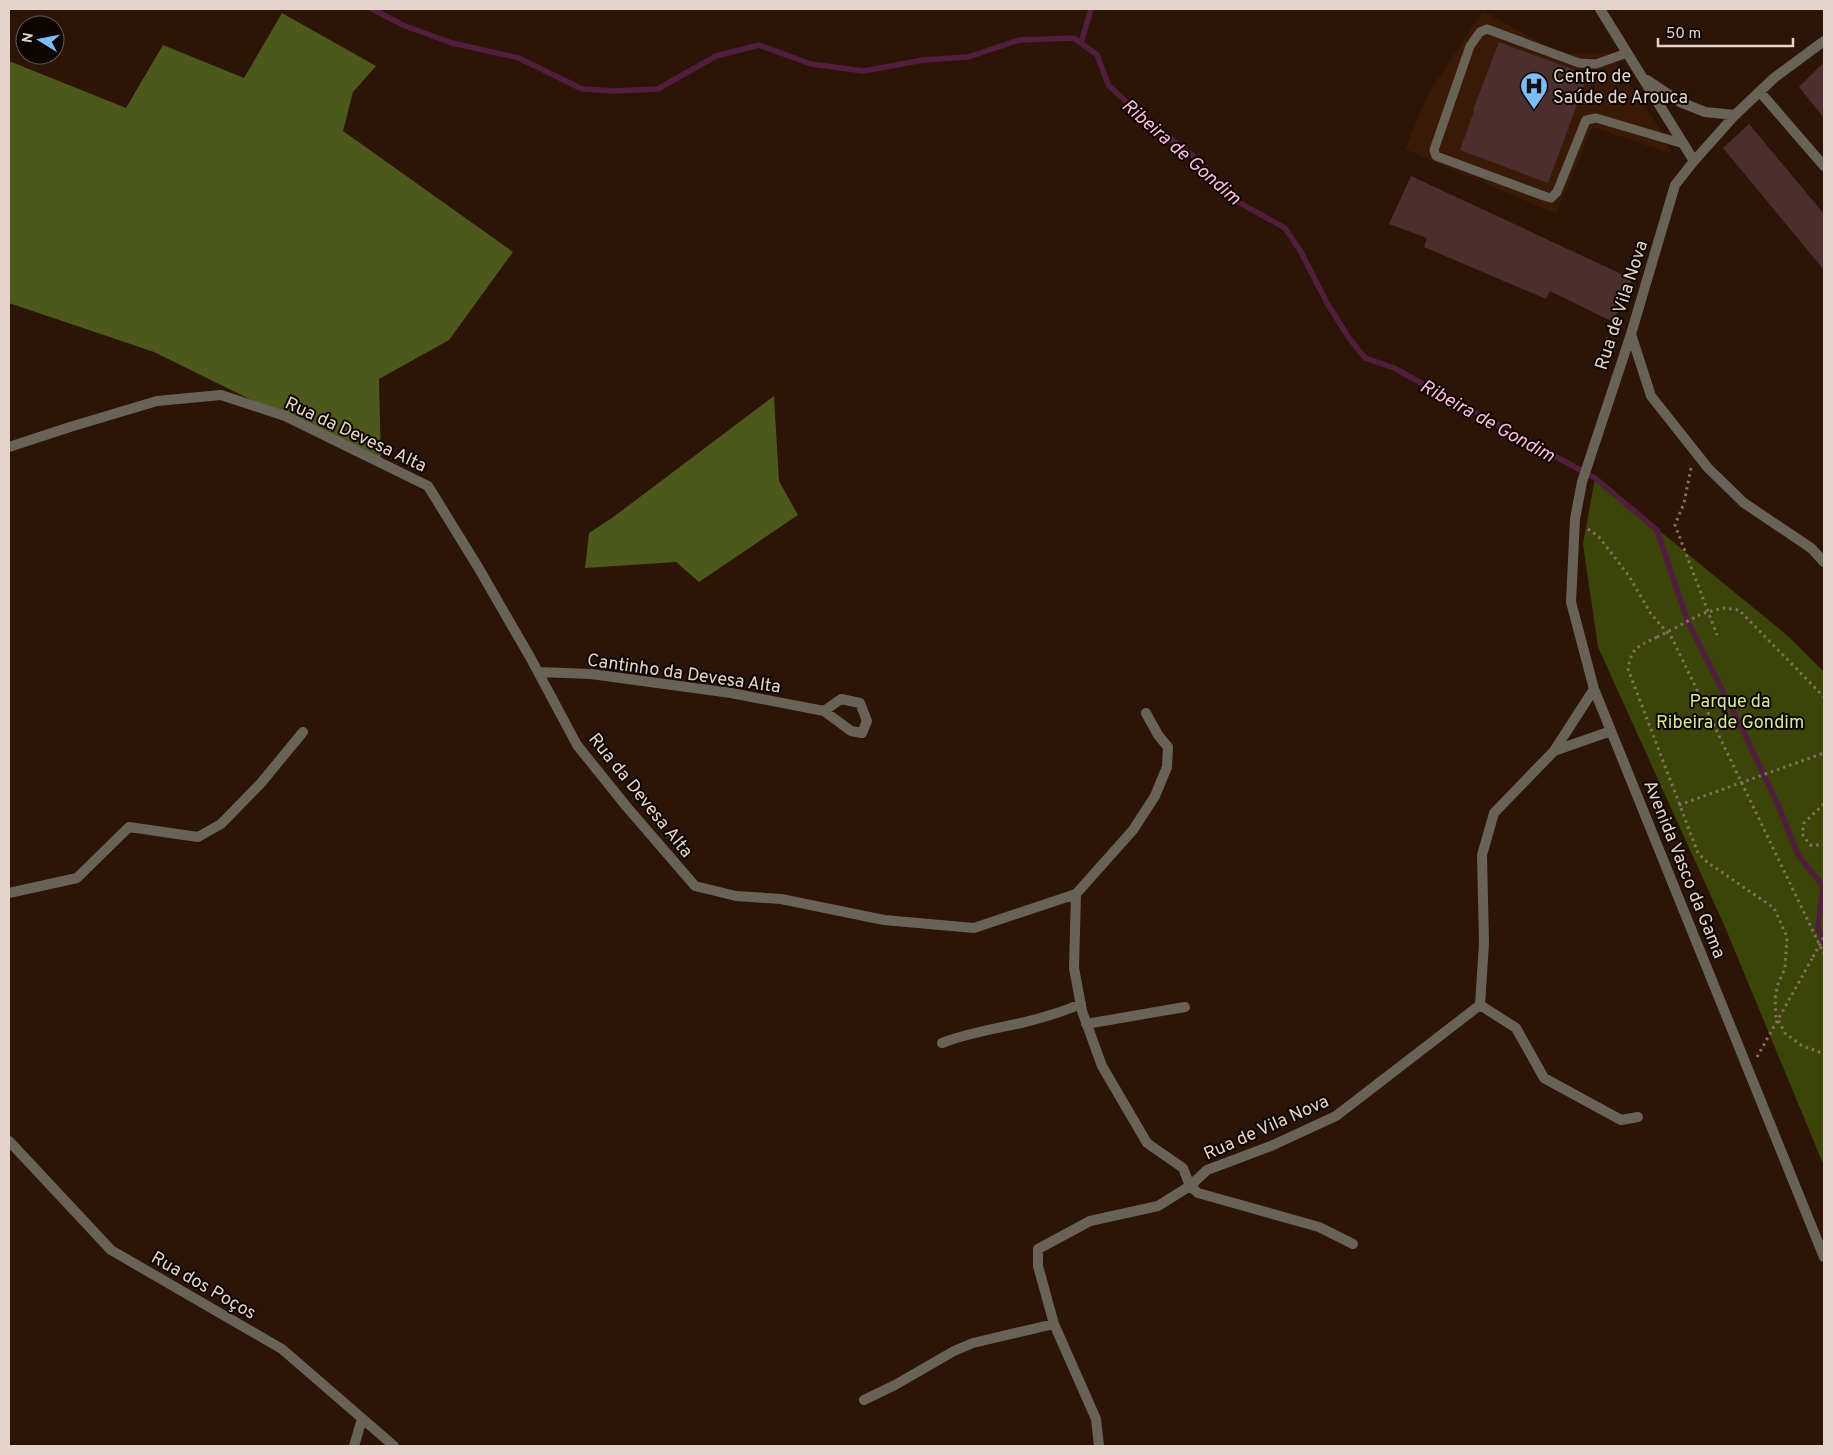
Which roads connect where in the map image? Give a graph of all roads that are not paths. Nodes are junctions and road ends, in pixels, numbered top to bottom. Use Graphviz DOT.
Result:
graph roads {
  1 [pos="1600,9"];
  2 [pos="1824,41"];
  3 [pos="1627,53"];
  4 [pos="1643,78"];
  5 [pos="1760,92"];
  6 [pos="1734,115"];
  7 [pos="1684,144"];
  8 [pos="1694,161"];
  9 [pos="1824,166"];
  10 [pos="1631,334"];
  11 [pos="9,447"];
  12 [pos="1582,482"];
  13 [pos="1824,562"];
  14 [pos="538,672"];
  15 [pos="1594,689"];
  16 [pos="824,711"];
  17 [pos="1146,713"];
  18 [pos="1611,731"];
  19 [pos="303,732"];
  20 [pos="1554,751"];
  21 [pos="9,893"];
  22 [pos="1076,894"];
  23 [pos="1081,1004"];
  24 [pos="1480,1005"];
  25 [pos="1185,1007"];
  26 [pos="1086,1024"];
  27 [pos="942,1043"];
  28 [pos="1638,1118"];
  29 [pos="9,1141"];
  30 [pos="1190,1186"];
  31 [pos="1353,1244"];
  32 [pos="1824,1257"];
  33 [pos="1054,1324"];
  34 [pos="864,1400"];
  35 [pos="362,1419"];
  36 [pos="354,1446"];
  37 [pos="394,1446"];
  38 [pos="1099,1446"];
  1 -- 3 [label="street"];
  2 -- 5 [label="street, Rua de Vila Nova"];
  3 -- 4 [label="street"];
  3 -- 7 [label="lane"];
  4 -- 6 [label="street"];
  4 -- 7 [label="street"];
  5 -- 6 [label="street, Rua de Vila Nova"];
  5 -- 9 [label="street"];
  6 -- 8 [label="street, Rua de Vila Nova"];
  7 -- 8 [label="street"];
  8 -- 10 [label="street, Rua de Vila Nova"];
  10 -- 12 [label="street, Rua de Vila Nova"];
  10 -- 13 [label="street"];
  11 -- 14 [label="street, Rua da Devesa Alta"];
  12 -- 15 [label="street, Avenida Vasco da Gama"];
  14 -- 16 [label="street, Cantinho da Devesa Alta"];
  14 -- 22 [label="street, Rua da Devesa Alta"];
  15 -- 18 [label="street, Avenida Vasco da Gama"];
  15 -- 20 [label="street"];
  17 -- 22 [label="street"];
  18 -- 20 [label="street"];
  18 -- 32 [label="street, Avenida Vasco da Gama"];
  19 -- 21 [label="street"];
  20 -- 24 [label="street"];
  22 -- 23 [label="street"];
  23 -- 26 [label="street"];
  23 -- 27 [label="street"];
  24 -- 28 [label="street"];
  24 -- 30 [label="street, Rua de Vila Nova"];
  25 -- 26 [label="street"];
  26 -- 30 [label="street"];
  29 -- 35 [label="street, Rua dos Poços"];
  30 -- 31 [label="street"];
  30 -- 33 [label="street, Rua de Vila Nova"];
  33 -- 34 [label="street"];
  33 -- 38 [label="street, Rua de Vila Nova"];
  35 -- 36 [label="street"];
  35 -- 37 [label="street, Rua dos Poços"];
}
